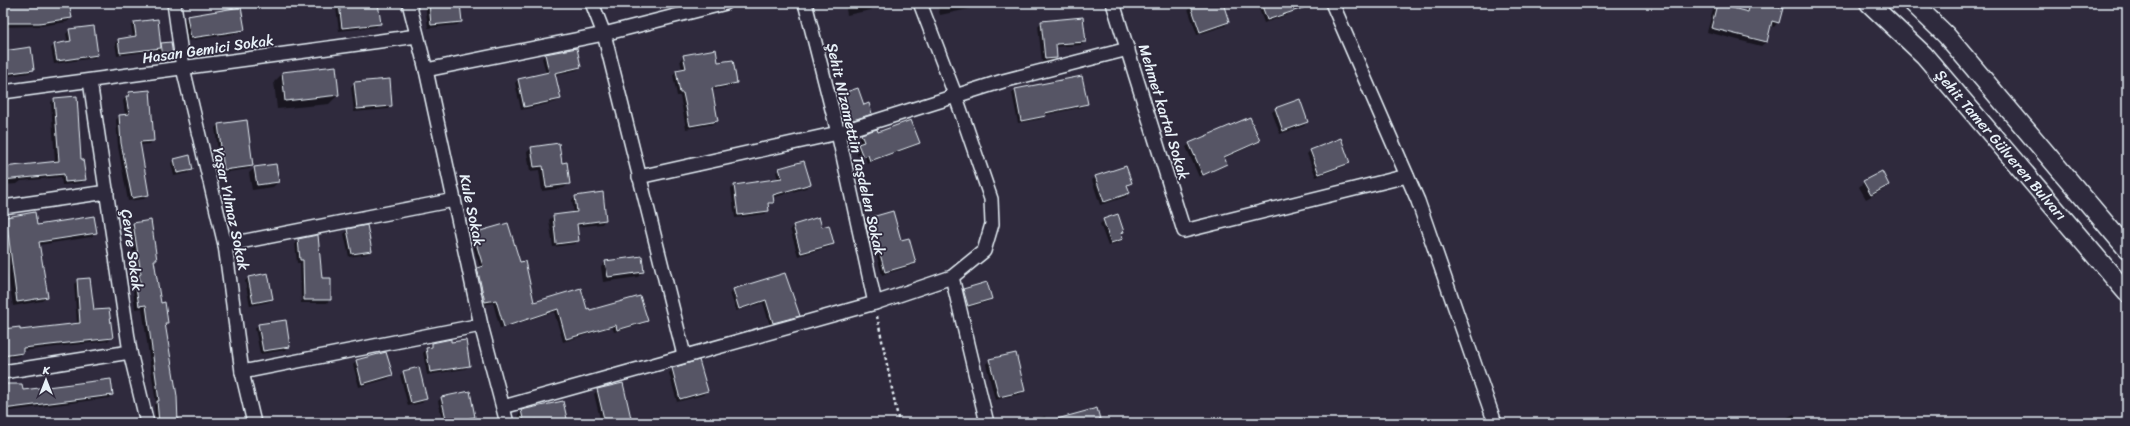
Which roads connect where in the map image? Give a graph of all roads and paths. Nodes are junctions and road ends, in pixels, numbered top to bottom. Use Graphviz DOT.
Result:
graph roads {
  1 [pos="174,3"];
  2 [pos="409,3"];
  3 [pos="592,3"];
  4 [pos="726,3"];
  5 [pos="805,3"];
  6 [pos="920,3"];
  7 [pos="1113,3"];
  8 [pos="1332,3"];
  9 [pos="1869,3"];
  10 [pos="1913,3"];
  11 [pos="604,34"];
  12 [pos="418,36"];
  13 [pos="1128,49"];
  14 [pos="183,68"];
  15 [pos="426,70"];
  16 [pos="90,81"];
  17 [pos="3,92"];
  18 [pos="956,97"];
  19 [pos="838,133"];
  20 [pos="1407,176"];
  21 [pos="639,177"];
  22 [pos="107,192"];
  23 [pos="454,200"];
  24 [pos="3,207"];
  25 [pos="225,245"];
  26 [pos="2127,249"];
  27 [pos="952,276"];
  28 [pos="2127,293"];
  29 [pos="875,303"];
  30 [pos="481,325"];
  31 [pos="130,352"];
  32 [pos="684,355"];
  33 [pos="3,372"];
  34 [pos="242,372"];
  35 [pos="503,407"];
  36 [pos="147,423"];
  37 [pos="254,423"];
  38 [pos="507,423"];
  39 [pos="899,423"];
  40 [pos="987,423"];
  41 [pos="1495,423"];
  1 -- 14 [label="street, Yaşar Yılmaz Sokak"];
  2 -- 12 [label="street, Kule Sokak"];
  3 -- 11 [label="street"];
  4 -- 11 [label="street"];
  5 -- 19 [label="street, Şehit Nizamettin Taşdelen Sokak"];
  6 -- 18 [label="street"];
  7 -- 13 [label="street, Mehmet kartal Sokak"];
  8 -- 20 [label="street"];
  9 -- 28 [label="main road, Şehit Tamer Gülveren Bulvarı"];
  10 -- 26 [label="main road, Şehit Tamer Gülveren Bulvarı"];
  11 -- 15 [label="street"];
  11 -- 21 [label="street"];
  12 -- 14 [label="street, Hasan Gemici Sokak"];
  12 -- 15 [label="street, Kule Sokak"];
  13 -- 18 [label="street"];
  13 -- 20 [label="street, Mehmet kartal Sokak"];
  14 -- 16 [label="street, Hasan Gemici Sokak"];
  14 -- 25 [label="street, Yaşar Yılmaz Sokak"];
  15 -- 23 [label="street, Kule Sokak"];
  16 -- 17 [label="street, Hasan Gemici Sokak"];
  16 -- 22 [label="street, Çevre Sokak"];
  18 -- 19 [label="street"];
  18 -- 27 [label="street"];
  19 -- 21 [label="street"];
  19 -- 29 [label="street, Şehit Nizamettin Taşdelen Sokak"];
  20 -- 41 [label="street"];
  21 -- 32 [label="street"];
  22 -- 24 [label="street"];
  22 -- 31 [label="street, Çevre Sokak"];
  23 -- 25 [label="street"];
  23 -- 30 [label="street, Kule Sokak"];
  25 -- 34 [label="street, Yaşar Yılmaz Sokak"];
  27 -- 29 [label="street"];
  27 -- 40 [label="street"];
  29 -- 32 [label="street"];
  29 -- 39 [label="path"];
  30 -- 34 [label="street"];
  30 -- 35 [label="street, Kule Sokak"];
  31 -- 33 [label="street"];
  31 -- 36 [label="street, Çevre Sokak"];
  32 -- 35 [label="street"];
  34 -- 37 [label="street, Yaşar Yılmaz Sokak"];
  35 -- 38 [label="street, Kule Sokak"];
}
